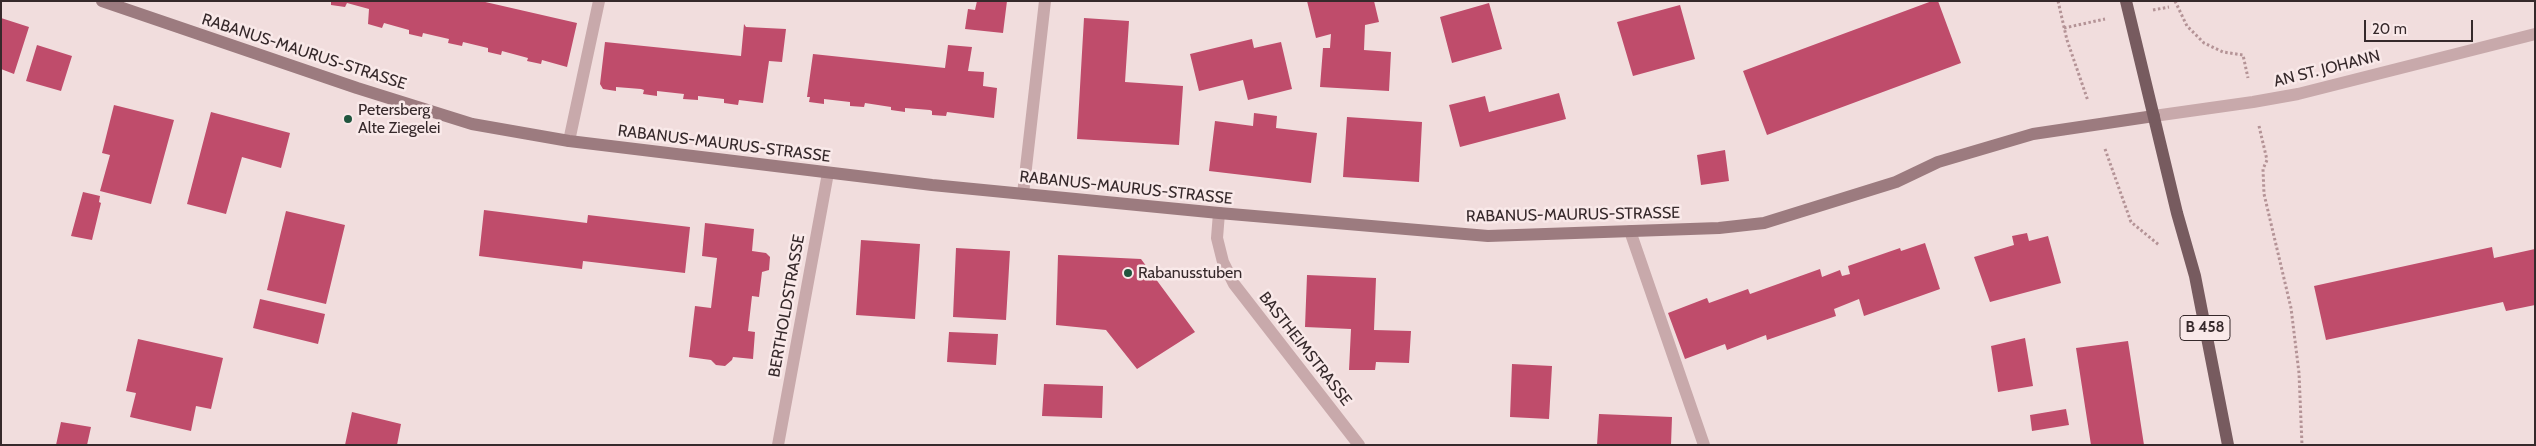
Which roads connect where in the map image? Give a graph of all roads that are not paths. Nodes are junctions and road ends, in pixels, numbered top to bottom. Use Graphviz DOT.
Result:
graph roads {
  1 [pos="102,1"];
  2 [pos="599,1"];
  3 [pos="1045,1"];
  4 [pos="2126,1"];
  5 [pos="2535,34"];
  6 [pos="2154,116"];
  7 [pos="569,141"];
  8 [pos="828,173"];
  9 [pos="1023,194"];
  10 [pos="1219,213"];
  11 [pos="1630,231"];
  12 [pos="778,445"];
  13 [pos="1358,445"];
  14 [pos="1704,445"];
  15 [pos="2228,445"];
  1 -- 7 [label="main road, RABANUS-MAURUS-STRASSE"];
  2 -- 7 [label="street"];
  3 -- 9 [label="street"];
  4 -- 6 [label="main road, B 458"];
  5 -- 6 [label="street, AN ST. JOHANN"];
  6 -- 11 [label="main road, RABANUS-MAURUS-STRASSE"];
  6 -- 15 [label="main road, B 458"];
  7 -- 8 [label="main road, RABANUS-MAURUS-STRASSE"];
  8 -- 9 [label="main road, RABANUS-MAURUS-STRASSE"];
  8 -- 12 [label="street, BERTHOLDSTRASSE"];
  9 -- 10 [label="main road, RABANUS-MAURUS-STRASSE"];
  10 -- 11 [label="main road, RABANUS-MAURUS-STRASSE"];
  10 -- 13 [label="street, BASTHEIMSTRASSE"];
  11 -- 14 [label="street"];
}
